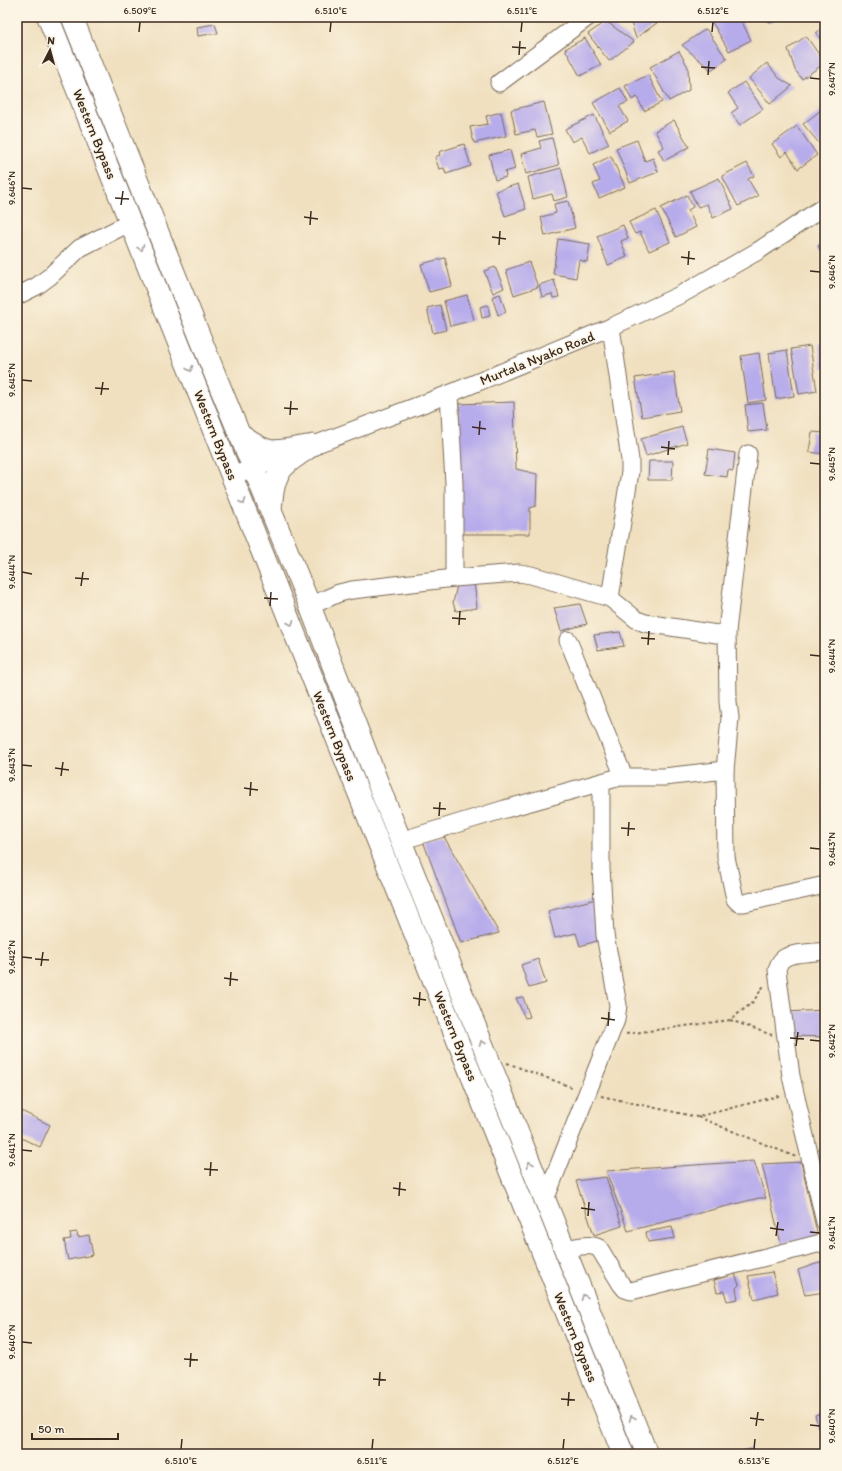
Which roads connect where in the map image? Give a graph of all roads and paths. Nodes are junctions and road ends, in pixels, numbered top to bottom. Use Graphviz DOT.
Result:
graph roads {
  1 [pos="48,17"];
  2 [pos="72,17"];
  3 [pos="588,17"];
  4 [pos="499,82"];
  5 [pos="824,209"];
  6 [pos="131,222"];
  7 [pos="17,296"];
  8 [pos="611,327"];
  9 [pos="449,394"];
  10 [pos="239,434"];
  11 [pos="313,445"];
  12 [pos="748,454"];
  13 [pos="252,468"];
  14 [pos="232,476"];
  15 [pos="270,511"];
  16 [pos="454,578"];
  17 [pos="610,598"];
  18 [pos="310,606"];
  19 [pos="727,631"];
  20 [pos="568,640"];
  21 [pos="725,770"];
  22 [pos="624,777"];
  23 [pos="601,783"];
  24 [pos="400,841"];
  25 [pos="825,885"];
  26 [pos="825,951"];
  27 [pos="766,983"];
  28 [pos="730,1020"];
  29 [pos="609,1037"];
  30 [pos="786,1040"];
  31 [pos="487,1055"];
  32 [pos="795,1092"];
  33 [pos="587,1093"];
  34 [pos="697,1117"];
  35 [pos="812,1163"];
  36 [pos="545,1200"];
  37 [pos="823,1200"];
  38 [pos="825,1222"];
  39 [pos="825,1242"];
  40 [pos="565,1249"];
  41 [pos="623,1454"];
  42 [pos="647,1454"];
  1 -- 6 [label="main road, Western Bypass"];
  2 -- 10 [label="main road, Western Bypass"];
  3 -- 4 [label="street"];
  5 -- 8 [label="street, Murtala Nyako Road"];
  6 -- 7 [label="street"];
  6 -- 14 [label="main road, Western Bypass, one-way"];
  8 -- 9 [label="street, Murtala Nyako Road"];
  8 -- 17 [label="street"];
  9 -- 11 [label="street, Murtala Nyako Road"];
  9 -- 16 [label="street"];
  10 -- 11 [label="main road"];
  10 -- 13 [label="main road, Western Bypass"];
  11 -- 13 [label="street, Murtala Nyako Road"];
  11 -- 15 [label="main road"];
  12 -- 19 [label="street"];
  13 -- 14 [label="street, Murtala Nyako Road"];
  13 -- 15 [label="main road, Western Bypass"];
  14 -- 41 [label="main road, Western Bypass, one-way"];
  15 -- 18 [label="main road, Western Bypass"];
  16 -- 17 [label="street"];
  16 -- 18 [label="street"];
  17 -- 19 [label="street"];
  18 -- 24 [label="main road, Western Bypass"];
  19 -- 21 [label="street"];
  20 -- 22 [label="street"];
  21 -- 22 [label="street"];
  21 -- 25 [label="street"];
  22 -- 23 [label="street"];
  23 -- 24 [label="street"];
  23 -- 29 [label="street"];
  31 -- 24 [label="main road, Western Bypass, one-way"];
  26 -- 30 [label="street"];
  27 -- 28 [label="path"];
  28 -- 29 [label="path"];
  28 -- 30 [label="path"];
  29 -- 33 [label="street"];
  30 -- 32 [label="street"];
  31 -- 33 [label="path"];
  36 -- 31 [label="main road, Western Bypass, one-way"];
  32 -- 34 [label="path"];
  32 -- 35 [label="street"];
  33 -- 34 [label="path"];
  33 -- 36 [label="street"];
  34 -- 35 [label="path"];
  35 -- 37 [label="street"];
  36 -- 40 [label="main road, Western Bypass"];
  37 -- 38 [label="street"];
  39 -- 40 [label="street"];
  42 -- 40 [label="main road, Western Bypass, one-way"];
}
